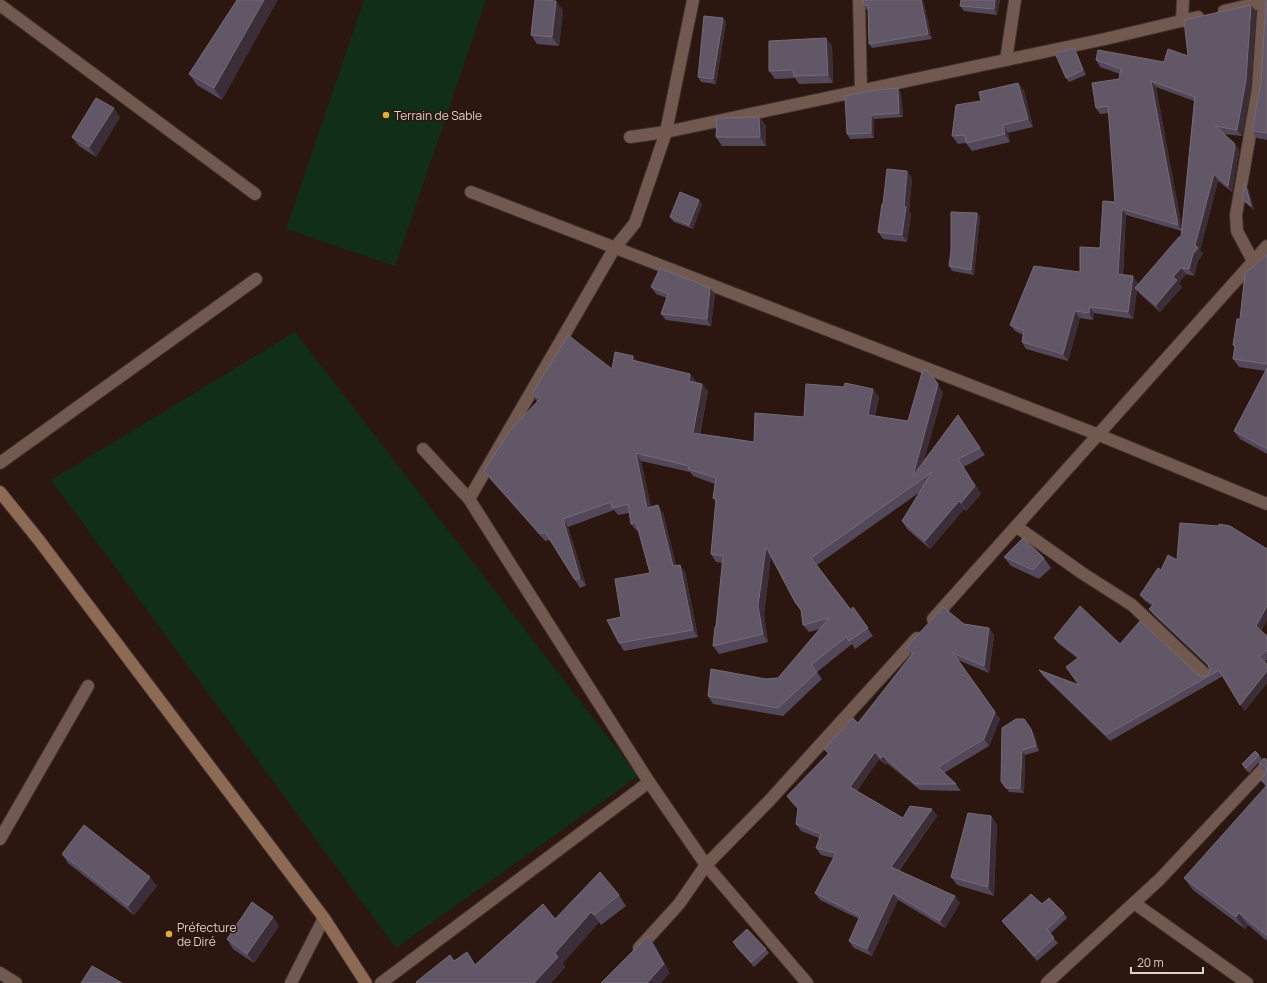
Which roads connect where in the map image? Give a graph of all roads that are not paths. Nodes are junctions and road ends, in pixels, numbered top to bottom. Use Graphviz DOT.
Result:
graph roads {
  1 [pos="693,0"];
  2 [pos="859,0"];
  3 [pos="1015,0"];
  4 [pos="1183,0"];
  5 [pos="1265,1"];
  6 [pos="0,5"];
  7 [pos="1182,21"];
  8 [pos="1006,60"];
  9 [pos="861,91"];
  10 [pos="666,132"];
  11 [pos="630,137"];
  12 [pos="471,192"];
  13 [pos="255,194"];
  14 [pos="1267,246"];
  15 [pos="614,249"];
  16 [pos="1253,262"];
  17 [pos="256,279"];
  18 [pos="1099,435"];
  19 [pos="424,449"];
  20 [pos="0,463"];
  21 [pos="0,492"];
  22 [pos="469,499"];
  23 [pos="1267,504"];
  24 [pos="1017,527"];
  25 [pos="1207,676"];
  26 [pos="88,686"];
  27 [pos="1267,765"];
  28 [pos="1256,777"];
  29 [pos="649,782"];
  30 [pos="1267,784"];
  31 [pos="0,839"];
  32 [pos="706,865"];
  33 [pos="1134,903"];
  34 [pos="324,918"];
  35 [pos="633,955"];
  36 [pos="0,973"];
  37 [pos="16,983"];
  38 [pos="291,983"];
  39 [pos="366,983"];
  40 [pos="381,983"];
  41 [pos="807,983"];
  42 [pos="1047,983"];
  43 [pos="1247,983"];
  1 -- 10 [label="street"];
  2 -- 9 [label="street"];
  3 -- 8 [label="street"];
  4 -- 7 [label="street"];
  5 -- 7 [label="street"];
  5 -- 16 [label="street"];
  6 -- 13 [label="street"];
  7 -- 8 [label="street"];
  8 -- 9 [label="street"];
  9 -- 10 [label="street"];
  10 -- 11 [label="street"];
  10 -- 15 [label="street"];
  12 -- 15 [label="street"];
  14 -- 16 [label="street"];
  15 -- 18 [label="street"];
  15 -- 22 [label="street"];
  16 -- 18 [label="street"];
  17 -- 20 [label="street"];
  18 -- 23 [label="street"];
  18 -- 24 [label="street"];
  19 -- 22 [label="street"];
  21 -- 34 [label="street"];
  22 -- 29 [label="street"];
  24 -- 25 [label="street"];
  24 -- 32 [label="street"];
  26 -- 31 [label="street"];
  27 -- 28 [label="street"];
  28 -- 30 [label="street"];
  28 -- 33 [label="street"];
  29 -- 32 [label="street"];
  29 -- 40 [label="street"];
  32 -- 35 [label="street"];
  32 -- 41 [label="street"];
  33 -- 42 [label="street"];
  33 -- 43 [label="street"];
  34 -- 38 [label="street"];
  34 -- 39 [label="street"];
  36 -- 37 [label="street"];
}
